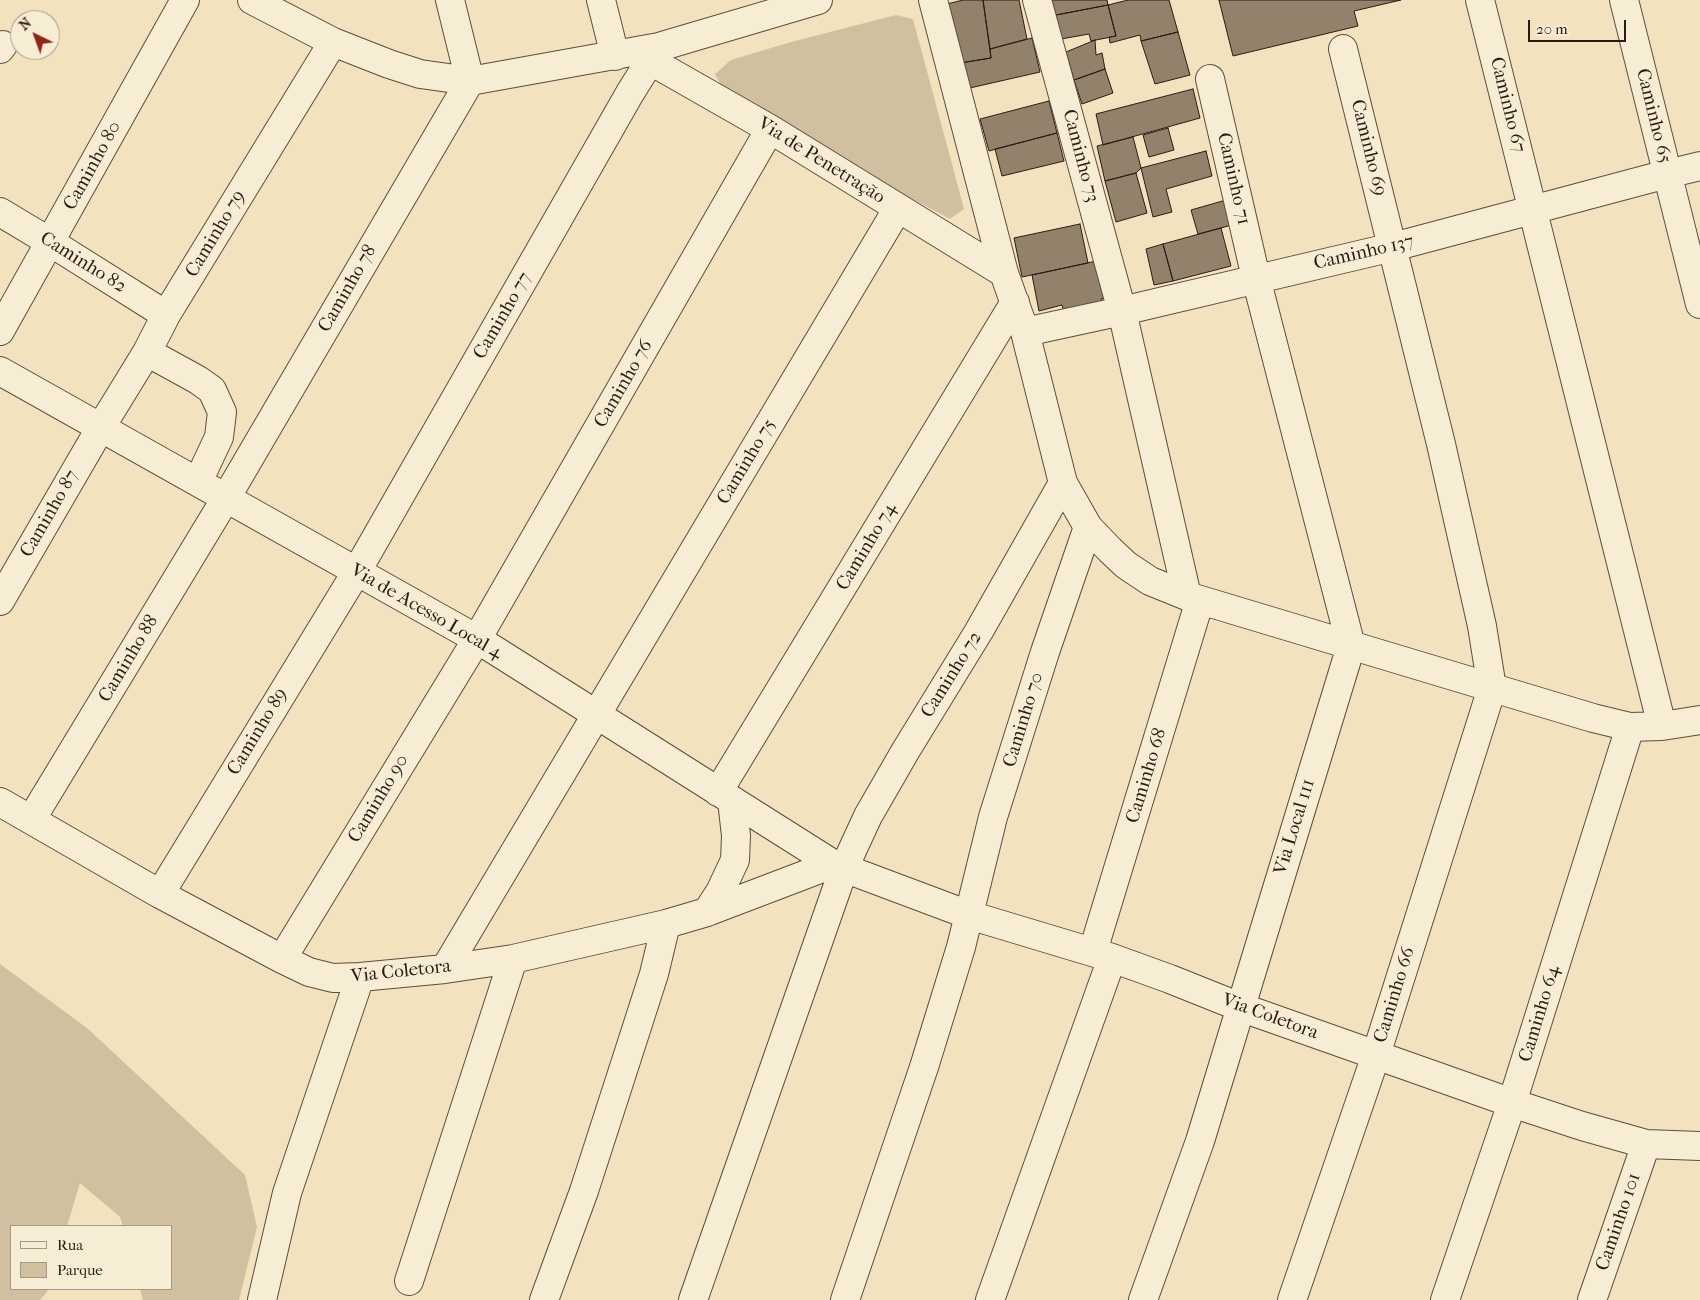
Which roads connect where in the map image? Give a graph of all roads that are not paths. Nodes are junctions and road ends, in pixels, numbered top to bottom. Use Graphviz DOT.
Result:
graph roads {
  1 [pos="185,0"];
  2 [pos="252,0"];
  3 [pos="450,0"];
  4 [pos="601,0"];
  5 [pos="818,0"];
  6 [pos="933,0"];
  7 [pos="1037,0"];
  8 [pos="1480,0"];
  9 [pos="1624,0"];
  10 [pos="748,10"];
  11 [pos="333,42"];
  12 [pos="1343,49"];
  13 [pos="633,56"];
  14 [pos="1210,79"];
  15 [pos="470,81"];
  16 [pos="770,129"];
  17 [pos="1700,166"];
  18 [pos="1667,174"];
  19 [pos="898,208"];
  20 [pos="1534,210"];
  21 [pos="0,212"];
  22 [pos="50,242"];
  23 [pos="1393,247"];
  24 [pos="1004,273"];
  25 [pos="1256,278"];
  26 [pos="1015,302"];
  27 [pos="1700,304"];
  28 [pos="1122,311"];
  29 [pos="166,315"];
  30 [pos="0,331"];
  31 [pos="1025,332"];
  32 [pos="147,352"];
  33 [pos="0,370"];
  34 [pos="100,427"];
  35 [pos="196,481"];
  36 [pos="1063,483"];
  37 [pos="226,498"];
  38 [pos="1088,527"];
  39 [pos="357,571"];
  40 [pos="1194,598"];
  41 [pos="0,601"];
  42 [pos="477,639"];
  43 [pos="1351,646"];
  44 [pos="1492,688"];
  45 [pos="596,715"];
  46 [pos="1700,720"];
  47 [pos="1662,726"];
  48 [pos="1630,727"];
  49 [pos="725,796"];
  50 [pos="0,802"];
  51 [pos="31,820"];
  52 [pos="838,866"];
  53 [pos="160,894"];
  54 [pos="707,912"];
  55 [pos="969,915"];
  56 [pos="666,924"];
  57 [pos="1103,955"];
  58 [pos="282,959"];
  59 [pos="513,959"];
  60 [pos="445,969"];
  61 [pos="360,977"];
  62 [pos="1240,1007"];
  63 [pos="1376,1055"];
  64 [pos="1512,1103"];
  65 [pos="1646,1144"];
  66 [pos="1700,1146"];
  67 [pos="409,1281"];
  68 [pos="262,1300"];
  69 [pos="544,1300"];
  70 [pos="693,1300"];
  71 [pos="845,1300"];
  72 [pos="990,1300"];
  73 [pos="1143,1300"];
  74 [pos="1292,1300"];
  75 [pos="1445,1300"];
  76 [pos="1592,1300"];
  1 -- 22 [label="street, Caminho 80"];
  2 -- 11 [label="street"];
  3 -- 15 [label="street"];
  4 -- 13 [label="street"];
  5 -- 10 [label="street"];
  6 -- 24 [label="street"];
  7 -- 28 [label="street, Caminho 73"];
  8 -- 20 [label="street, Caminho 67"];
  9 -- 18 [label="street, Caminho 65"];
  10 -- 13 [label="street"];
  11 -- 15 [label="street"];
  11 -- 29 [label="street, Caminho 79"];
  12 -- 23 [label="street, Caminho 69"];
  13 -- 15 [label="street"];
  13 -- 16 [label="street, Via de Penetração"];
  13 -- 39 [label="street, Caminho 77"];
  14 -- 25 [label="street, Caminho 71"];
  15 -- 37 [label="street, Caminho 78"];
  16 -- 19 [label="street, Via de Penetração"];
  16 -- 42 [label="street, Caminho 76"];
  17 -- 18 [label="street, Caminho 137"];
  18 -- 20 [label="street, Caminho 137"];
  18 -- 27 [label="street, Caminho 65"];
  19 -- 24 [label="street, Via de Penetração"];
  19 -- 45 [label="street, Caminho 75"];
  20 -- 23 [label="street, Caminho 137"];
  20 -- 47 [label="street, Caminho 67"];
  21 -- 22 [label="street, Caminho 82"];
  22 -- 29 [label="street, Caminho 82"];
  22 -- 30 [label="street, Caminho 80"];
  23 -- 25 [label="street, Caminho 137"];
  23 -- 44 [label="street, Caminho 69"];
  24 -- 26 [label="street"];
  25 -- 28 [label="street, Caminho 137"];
  25 -- 43 [label="street, Caminho 71"];
  26 -- 31 [label="street"];
  26 -- 49 [label="street, Caminho 74"];
  28 -- 31 [label="street, Caminho 137"];
  28 -- 40 [label="street, Caminho 73"];
  29 -- 32 [label="street, Caminho 79"];
  31 -- 36 [label="street"];
  32 -- 34 [label="street, Caminho 79"];
  32 -- 35 [label="street"];
  33 -- 34 [label="street, Via de Acesso Local 4"];
  34 -- 35 [label="street, Via de Acesso Local 4"];
  34 -- 41 [label="street, Caminho 87"];
  35 -- 37 [label="street, Via de Acesso Local 4"];
  36 -- 38 [label="street"];
  36 -- 52 [label="street, Caminho 72"];
  37 -- 39 [label="street, Via de Acesso Local 4"];
  37 -- 51 [label="street, Caminho 88"];
  38 -- 40 [label="street"];
  38 -- 55 [label="street, Caminho 70"];
  39 -- 42 [label="street, Via de Acesso Local 4"];
  39 -- 53 [label="street, Caminho 89"];
  40 -- 43 [label="street"];
  40 -- 57 [label="street, Caminho 68"];
  42 -- 45 [label="street, Via de Acesso Local 4"];
  42 -- 58 [label="street, Caminho 90"];
  43 -- 44 [label="street"];
  43 -- 62 [label="street, Via Local 111"];
  44 -- 48 [label="street"];
  44 -- 63 [label="street, Caminho 66"];
  45 -- 49 [label="street, Via de Acesso Local 4"];
  45 -- 60 [label="street, Caminho 75"];
  46 -- 47 [label="street"];
  47 -- 48 [label="street"];
  48 -- 64 [label="street, Caminho 64"];
  49 -- 52 [label="street, Via de Acesso Local 4"];
  49 -- 54 [label="street"];
  50 -- 51 [label="street, Via Coletora"];
  51 -- 53 [label="street, Via Coletora"];
  52 -- 54 [label="street, Via Coletora"];
  52 -- 55 [label="street, Via Coletora"];
  52 -- 70 [label="street, Caminho 72"];
  53 -- 58 [label="street, Via Coletora"];
  54 -- 56 [label="street, Via Coletora"];
  55 -- 57 [label="street, Via Coletora"];
  55 -- 71 [label="street, Caminho 70"];
  56 -- 59 [label="street, Via Coletora"];
  56 -- 69 [label="street"];
  57 -- 62 [label="street, Via Coletora"];
  57 -- 72 [label="street, Caminho 68"];
  58 -- 61 [label="street, Via Coletora"];
  59 -- 60 [label="street, Via Coletora"];
  59 -- 67 [label="street"];
  60 -- 61 [label="street, Via Coletora"];
  61 -- 68 [label="street"];
  62 -- 63 [label="street, Via Coletora"];
  62 -- 73 [label="street, Via Local 111"];
  63 -- 64 [label="street, Via Coletora"];
  63 -- 74 [label="street, Caminho 66"];
  64 -- 65 [label="street, Via Coletora"];
  64 -- 75 [label="street, Caminho 64"];
  65 -- 66 [label="street, Via Coletora"];
  65 -- 76 [label="street, Caminho 101"];
}
